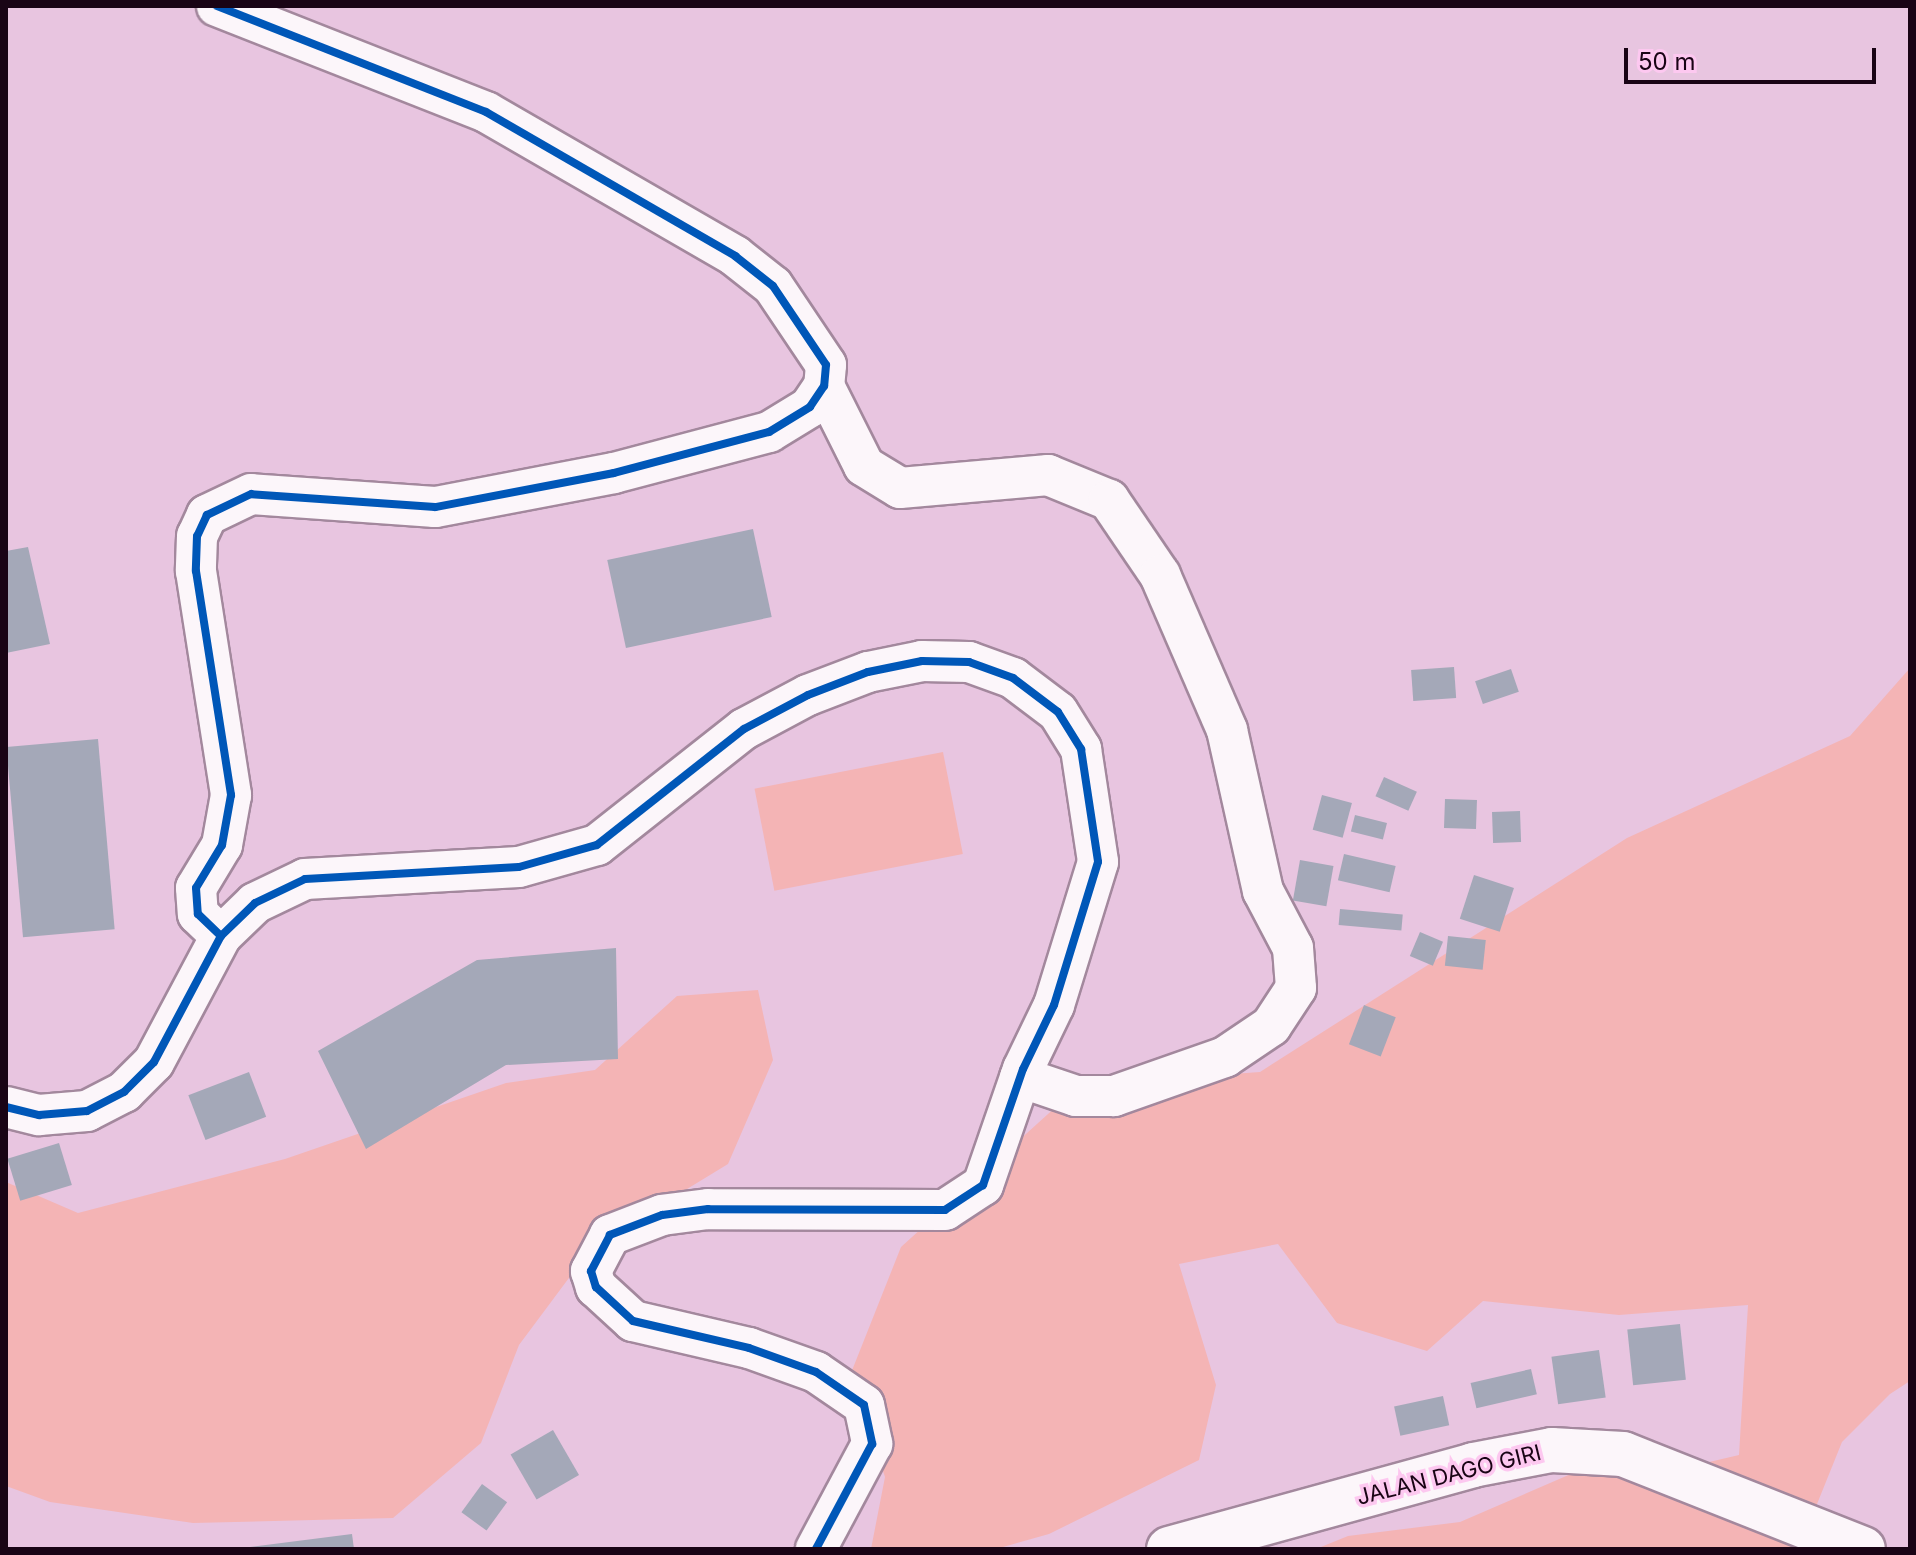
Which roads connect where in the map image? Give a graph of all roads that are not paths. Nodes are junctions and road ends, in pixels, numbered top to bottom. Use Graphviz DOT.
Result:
graph roads {
  1 [pos="217,6"];
  2 [pos="824,386"];
  3 [pos="221,936"];
  4 [pos="1020,1077"];
  5 [pos="6,1107"];
  6 [pos="816,1549"];
  7 [pos="1169,1549"];
  8 [pos="1863,1549"];
  1 -- 2 [label="street"];
  2 -- 3 [label="street"];
  2 -- 4 [label="street"];
  3 -- 4 [label="street"];
  3 -- 5 [label="street"];
  4 -- 6 [label="street"];
  7 -- 8 [label="main road, JALAN DAGO GIRI"];
}
